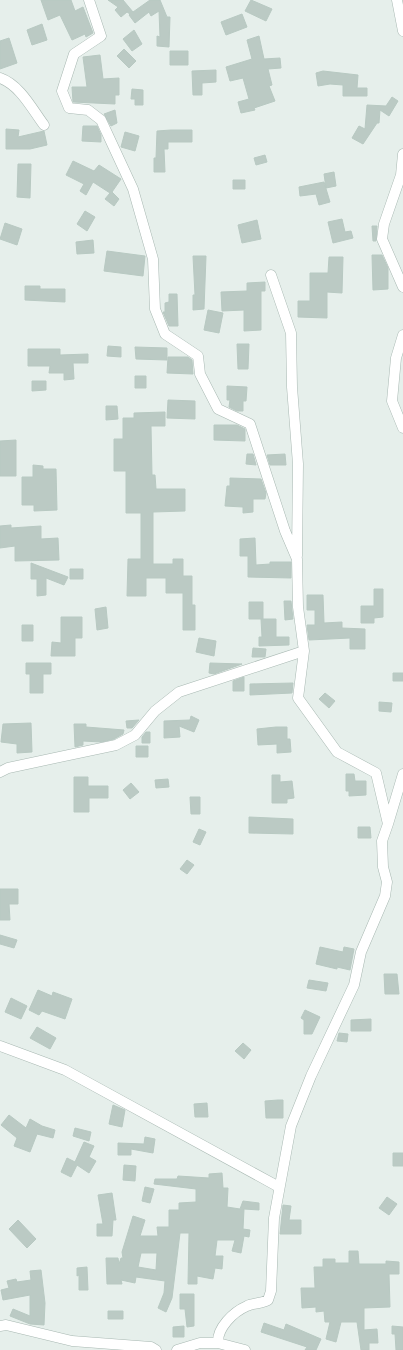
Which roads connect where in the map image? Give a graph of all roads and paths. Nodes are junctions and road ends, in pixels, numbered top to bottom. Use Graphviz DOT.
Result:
graph roads {
  1 [pos="89,0"];
  2 [pos="397,0"];
  3 [pos="403,31"];
  4 [pos="0,78"];
  5 [pos="44,125"];
  6 [pos="403,154"];
  7 [pos="271,275"];
  8 [pos="403,287"];
  9 [pos="403,335"];
  10 [pos="403,428"];
  11 [pos="296,559"];
  12 [pos="304,651"];
  13 [pos="0,772"];
  14 [pos="403,774"];
  15 [pos="388,824"];
  16 [pos="0,1046"];
  17 [pos="279,1187"];
  18 [pos="2,1324"];
  19 [pos="218,1343"];
  20 [pos="156,1350"];
  21 [pos="178,1350"];
  22 [pos="245,1350"];
  1 -- 11 [label="street"];
  2 -- 3 [label="street"];
  4 -- 5 [label="street"];
  6 -- 8 [label="street"];
  7 -- 11 [label="street"];
  9 -- 10 [label="street"];
  11 -- 12 [label="street"];
  12 -- 13 [label="street"];
  12 -- 15 [label="street"];
  14 -- 15 [label="street"];
  15 -- 17 [label="street"];
  16 -- 17 [label="street"];
  17 -- 19 [label="street"];
  18 -- 20 [label="street"];
  19 -- 21 [label="street"];
  19 -- 22 [label="street"];
}
